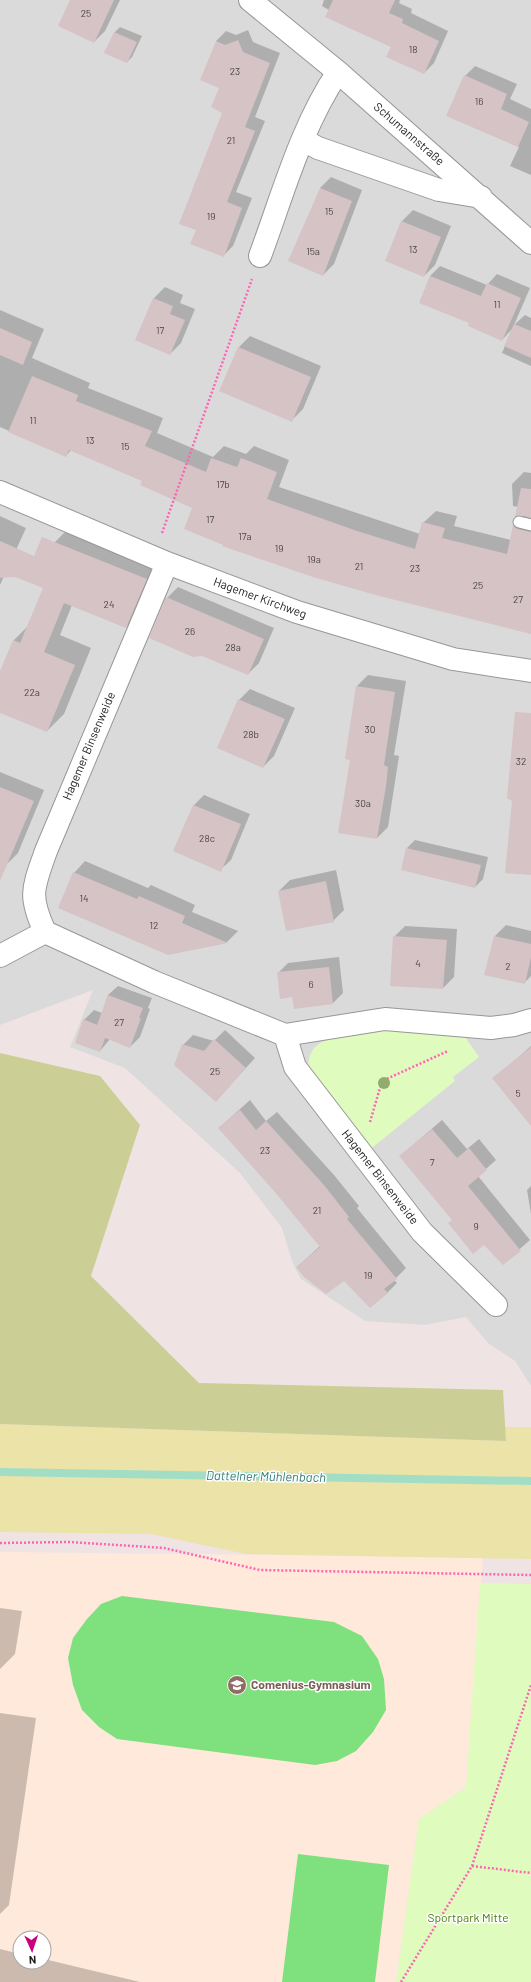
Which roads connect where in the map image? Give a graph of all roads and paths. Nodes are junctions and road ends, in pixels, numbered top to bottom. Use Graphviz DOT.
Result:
graph roads {
  1 [pos="250,0"];
  2 [pos="338,72"];
  3 [pos="303,140"];
  4 [pos="481,197"];
  5 [pos="531,243"];
  6 [pos="260,256"];
  7 [pos="0,492"];
  8 [pos="519,522"];
  9 [pos="531,525"];
  10 [pos="160,560"];
  11 [pos="531,671"];
  12 [pos="45,932"];
  13 [pos="0,956"];
  14 [pos="531,1020"];
  15 [pos="285,1034"];
  16 [pos="453,1049"];
  17 [pos="368,1126"];
  18 [pos="496,1305"];
  19 [pos="0,1543"];
  20 [pos="531,1575"];
  21 [pos="531,1685"];
  22 [pos="472,1866"];
  23 [pos="531,1873"];
  24 [pos="401,1982"];
  1 -- 2 [label="street, Schumannstraße"];
  2 -- 3 [label="street"];
  2 -- 4 [label="street, Schumannstraße"];
  3 -- 4 [label="street"];
  3 -- 6 [label="street"];
  4 -- 5 [label="street, Schumannstraße"];
  6 -- 10 [label="path"];
  7 -- 10 [label="street, Hagemer Kirchweg"];
  8 -- 9 [label="lane"];
  10 -- 11 [label="street, Hagemer Kirchweg"];
  10 -- 12 [label="street, Hagemer Binsenweide"];
  12 -- 13 [label="street"];
  12 -- 15 [label="street"];
  14 -- 15 [label="street"];
  15 -- 18 [label="street, Hagemer Binsenweide"];
  16 -- 17 [label="path"];
  19 -- 20 [label="path"];
  21 -- 22 [label="path"];
  22 -- 23 [label="path"];
  22 -- 24 [label="path"];
}
